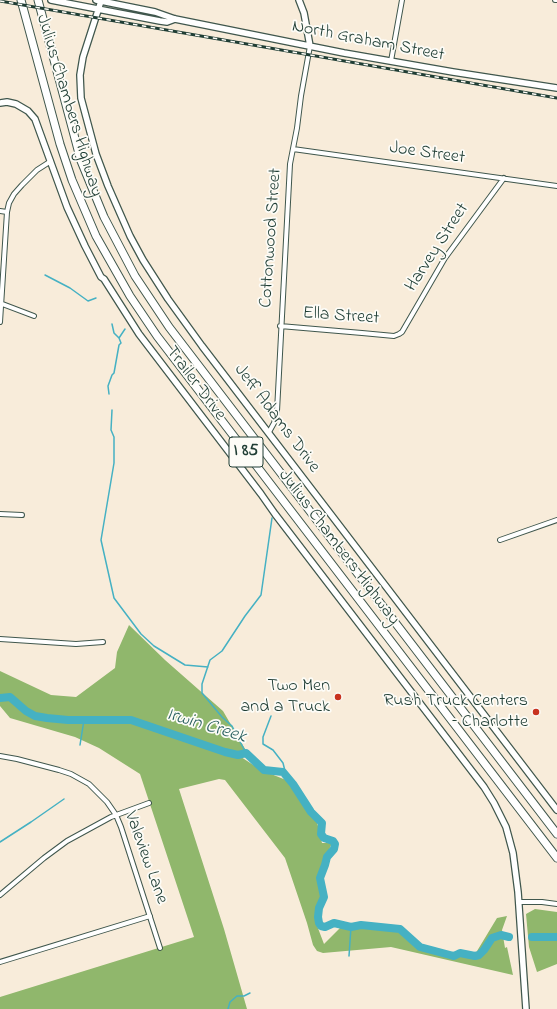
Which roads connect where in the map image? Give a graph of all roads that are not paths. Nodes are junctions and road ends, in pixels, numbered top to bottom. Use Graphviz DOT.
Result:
graph roads {
  1 [pos="21,0"];
  2 [pos="38,0"];
  3 [pos="42,0"];
  4 [pos="54,0"];
  5 [pos="100,0"];
  6 [pos="299,0"];
  7 [pos="402,0"];
  8 [pos="98,10"];
  9 [pos="175,19"];
  10 [pos="50,43"];
  11 [pos="310,46"];
  12 [pos="391,61"];
  13 [pos="557,88"];
  14 [pos="0,103"];
  15 [pos="293,149"];
  16 [pos="50,161"];
  17 [pos="504,178"];
  18 [pos="557,186"];
  19 [pos="0,211"];
  20 [pos="7,212"];
  21 [pos="1,303"];
  22 [pos="34,316"];
  23 [pos="0,322"];
  24 [pos="280,326"];
  25 [pos="399,334"];
  26 [pos="269,432"];
  27 [pos="0,514"];
  28 [pos="22,515"];
  29 [pos="557,520"];
  30 [pos="500,540"];
  31 [pos="0,639"];
  32 [pos="103,642"];
  33 [pos="0,756"];
  34 [pos="148,803"];
  35 [pos="557,810"];
  36 [pos="116,815"];
  37 [pos="557,834"];
  38 [pos="557,858"];
  39 [pos="0,895"];
  40 [pos="518,902"];
  41 [pos="557,904"];
  42 [pos="150,916"];
  43 [pos="160,948"];
  44 [pos="0,962"];
  45 [pos="526,1009"];
  1 -- 38 [label="highway, Julius Chambers Highway / I 85"];
  2 -- 10 [label="highway, Julius Chambers Highway / I 85"];
  3 -- 10 [label="highway"];
  4 -- 8 [label="street, North Graham Street"];
  5 -- 8 [label="street, Jeff Adams Drive"];
  5 -- 9 [label="street, North Graham Street"];
  6 -- 11 [label="street"];
  7 -- 12 [label="street"];
  8 -- 9 [label="street, North Graham Street"];
  8 -- 26 [label="street, Jeff Adams Drive"];
  9 -- 11 [label="street, North Graham Street"];
  10 -- 37 [label="highway, Julius Chambers Highway / I 85"];
  11 -- 12 [label="street, North Graham Street"];
  11 -- 15 [label="street, Cottonwood Street"];
  12 -- 13 [label="street, North Graham Street"];
  14 -- 16 [label="street, Trailer Drive"];
  15 -- 17 [label="street, Joe Street"];
  15 -- 24 [label="street, Cottonwood Street"];
  16 -- 20 [label="street"];
  16 -- 40 [label="street, Trailer Drive"];
  17 -- 18 [label="street, Joe Street"];
  17 -- 25 [label="street, Harvey Street"];
  19 -- 20 [label="street"];
  20 -- 21 [label="street"];
  21 -- 22 [label="street"];
  21 -- 23 [label="street"];
  24 -- 25 [label="street, Ella Street"];
  24 -- 26 [label="street, Cottonwood Street"];
  26 -- 35 [label="street, Jeff Adams Drive"];
  27 -- 28 [label="street"];
  29 -- 30 [label="street"];
  31 -- 32 [label="street"];
  33 -- 36 [label="street, Valeview Lane"];
  34 -- 36 [label="street"];
  36 -- 39 [label="street"];
  36 -- 42 [label="street, Valeview Lane"];
  40 -- 41 [label="street"];
  40 -- 45 [label="street, Trailer Drive"];
  42 -- 43 [label="street, Valeview Lane"];
  42 -- 44 [label="street"];
}
